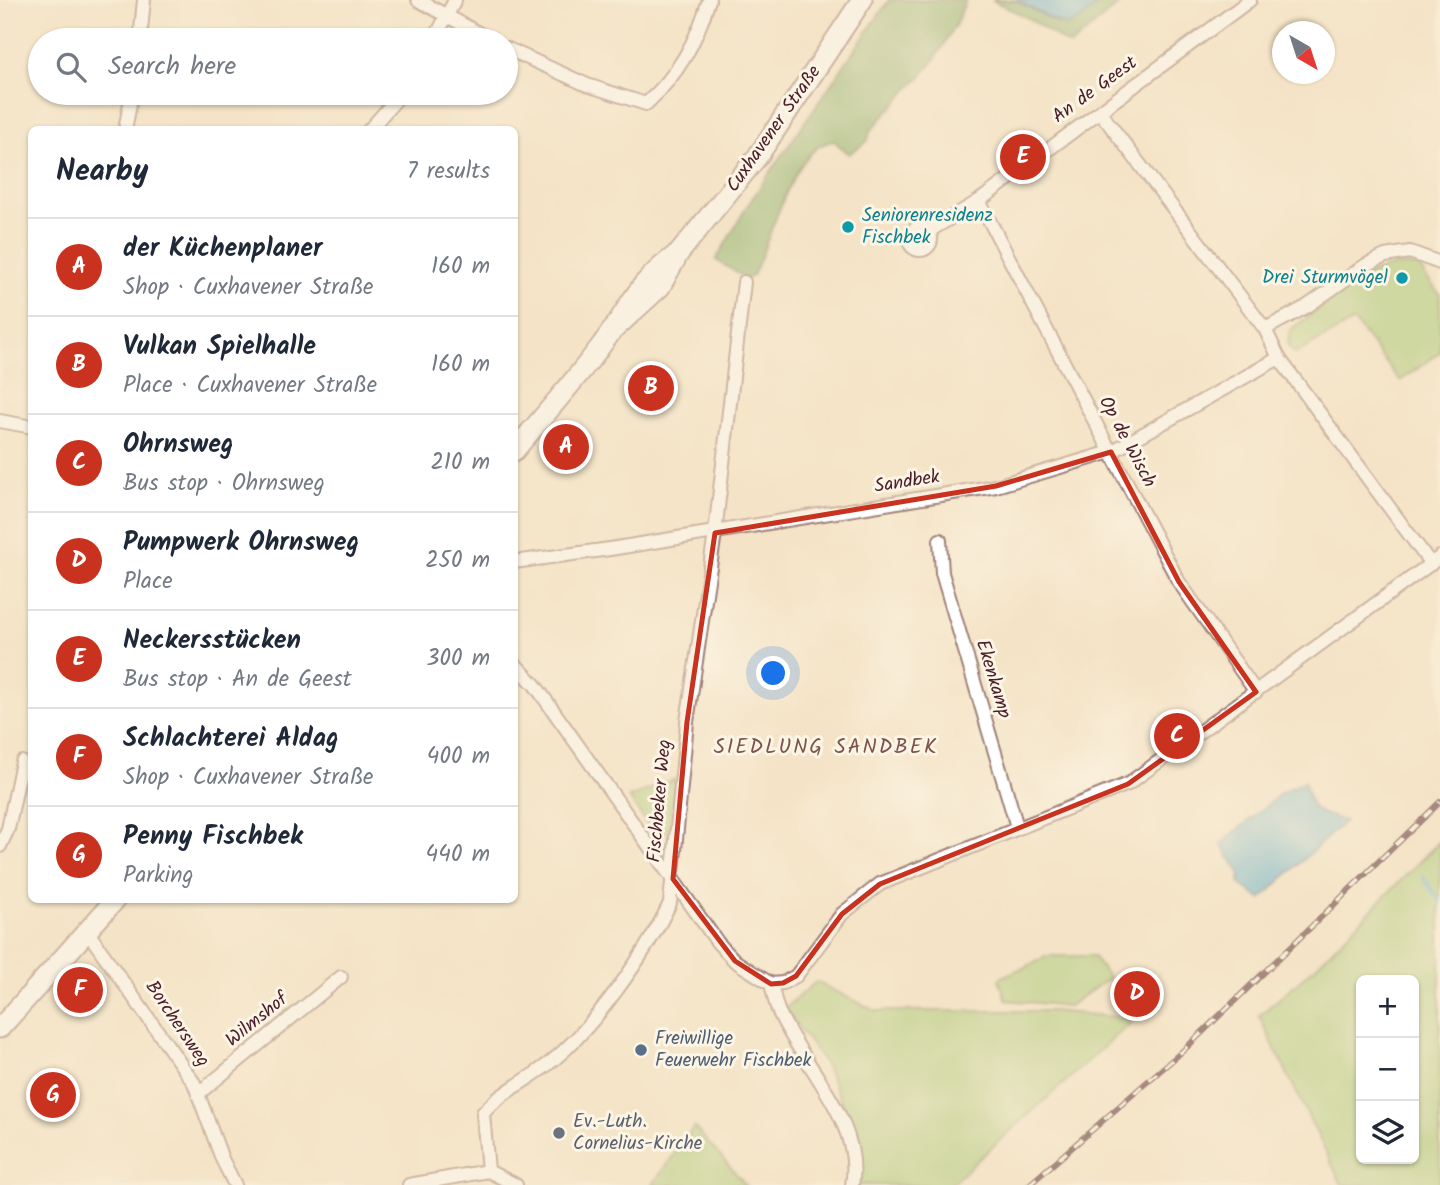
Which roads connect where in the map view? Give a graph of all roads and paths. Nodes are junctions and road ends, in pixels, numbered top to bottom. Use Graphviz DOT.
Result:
graph roads {
  1 [pos="144,0"];
  2 [pos="418,0"];
  3 [pos="455,0"];
  4 [pos="709,0"];
  5 [pos="862,0"];
  6 [pos="1246,1"];
  7 [pos="447,18"];
  8 [pos="141,28"];
  9 [pos="441,28"];
  10 [pos="467,28"];
  11 [pos="518,53"];
  12 [pos="130,105"];
  13 [pos="391,105"];
  14 [pos="1100,112"];
  15 [pos="126,126"];
  16 [pos="373,126"];
  17 [pos="979,201"];
  18 [pos="929,231"];
  19 [pos="1440,263"];
  20 [pos="744,282"];
  21 [pos="1265,329"];
  22 [pos="1279,358"];
  23 [pos="0,421"];
  24 [pos="28,426"];
  25 [pos="518,445"];
  26 [pos="1111,452"];
  27 [pos="715,533"];
  28 [pos="940,540"];
  29 [pos="518,561"];
  30 [pos="1435,561"];
  31 [pos="518,667"];
  32 [pos="1256,692"];
  33 [pos="22,762"];
  34 [pos="1017,827"];
  35 [pos="0,846"];
  36 [pos="673,879"];
  37 [pos="112,903"];
  38 [pos="87,931"];
  39 [pos="341,976"];
  40 [pos="771,984"];
  41 [pos="0,1028"];
  42 [pos="198,1094"];
  43 [pos="488,1171"];
  44 [pos="235,1185"];
  45 [pos="409,1185"];
  46 [pos="516,1185"];
  47 [pos="852,1185"];
  1 -- 8 [label="street"];
  2 -- 7 [label="street"];
  3 -- 7 [label="street"];
  4 -- 11 [label="street"];
  5 -- 25 [label="main road, Cuxhavener Straße"];
  6 -- 14 [label="street, An de Geest"];
  7 -- 9 [label="street"];
  7 -- 10 [label="street"];
  12 -- 15 [label="street"];
  13 -- 16 [label="street"];
  14 -- 17 [label="street, An de Geest"];
  14 -- 21 [label="street"];
  17 -- 18 [label="street, An de Geest"];
  17 -- 26 [label="street, Op de Wisch"];
  19 -- 21 [label="street"];
  20 -- 27 [label="street, Fischbeker Weg"];
  21 -- 22 [label="street"];
  22 -- 26 [label="street, Sandbek"];
  22 -- 30 [label="street"];
  23 -- 24 [label="street"];
  26 -- 27 [label="street, Sandbek"];
  26 -- 32 [label="street, Op de Wisch"];
  27 -- 29 [label="street, Sandbek"];
  27 -- 36 [label="street, Fischbeker Weg"];
  28 -- 34 [label="street, Ekenkamp"];
  30 -- 32 [label="street"];
  31 -- 36 [label="street"];
  32 -- 34 [label="street"];
  33 -- 35 [label="street"];
  34 -- 40 [label="street"];
  36 -- 40 [label="street"];
  36 -- 43 [label="street, Fischbeker Weg"];
  37 -- 38 [label="main road"];
  38 -- 41 [label="main road"];
  38 -- 42 [label="street, Borchersweg"];
  39 -- 42 [label="street, Wilmshof"];
  40 -- 47 [label="street"];
  42 -- 44 [label="street, Borchersweg"];
  43 -- 45 [label="street"];
  43 -- 46 [label="street"];
}
